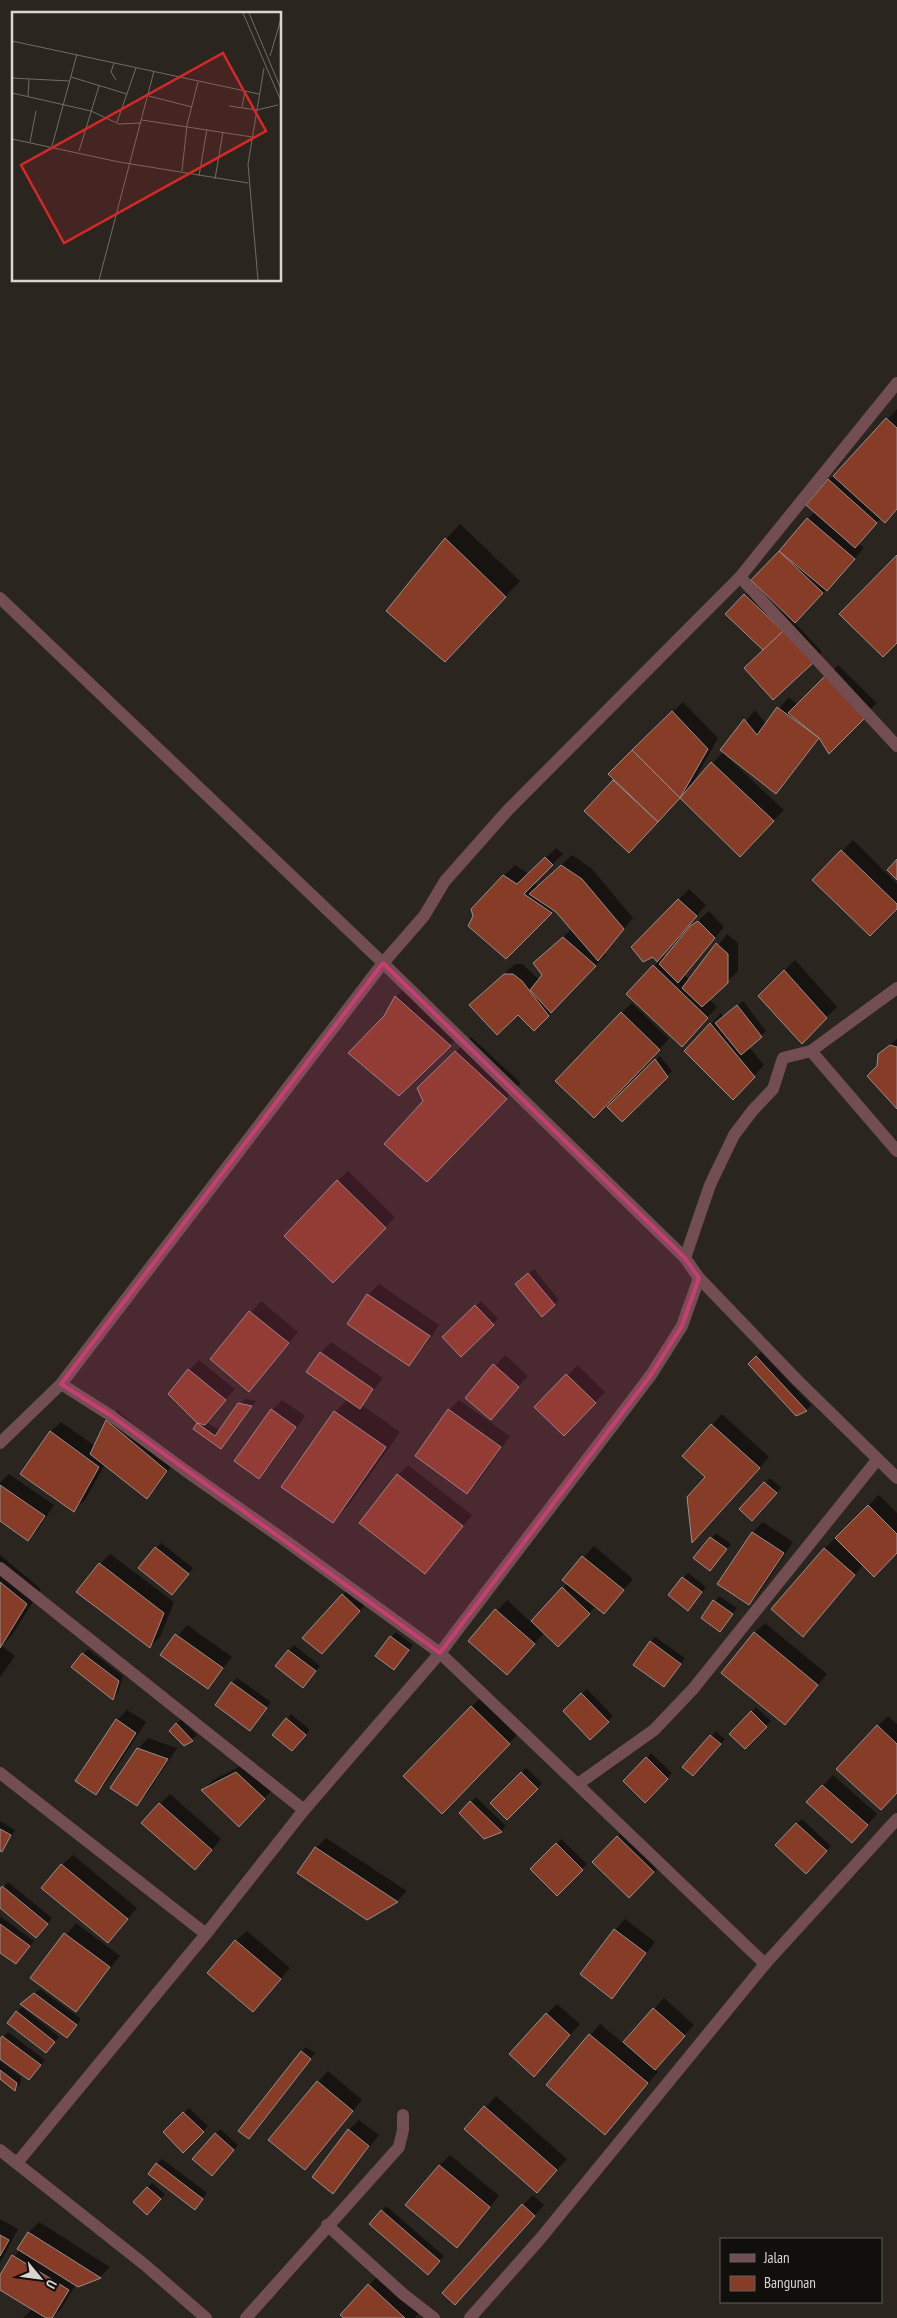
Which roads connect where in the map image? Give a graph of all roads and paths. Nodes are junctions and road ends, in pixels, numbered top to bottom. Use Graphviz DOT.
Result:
graph roads {
  1 [pos="897,383"];
  2 [pos="740,577"];
  3 [pos="0,598"];
  4 [pos="897,746"];
  5 [pos="383,963"];
  6 [pos="897,988"];
  7 [pos="811,1051"];
  8 [pos="897,1151"];
  9 [pos="685,1258"];
  10 [pos="699,1278"];
  11 [pos="61,1384"];
  12 [pos="0,1443"];
  13 [pos="877,1460"];
  14 [pos="897,1478"];
  15 [pos="0,1568"];
  16 [pos="440,1654"];
  17 [pos="0,1773"];
  18 [pos="578,1784"];
  19 [pos="304,1810"];
  20 [pos="897,1819"];
  21 [pos="206,1934"];
  22 [pos="765,1964"];
  23 [pos="402,2115"];
  24 [pos="0,2150"];
  25 [pos="17,2163"];
  26 [pos="328,2225"];
  27 [pos="206,2318"];
  28 [pos="246,2318"];
  29 [pos="434,2318"];
  30 [pos="470,2318"];
  1 -- 2 [label="street"];
  2 -- 4 [label="street"];
  2 -- 5 [label="street"];
  3 -- 5 [label="street"];
  5 -- 9 [label="street"];
  5 -- 11 [label="street"];
  6 -- 7 [label="street"];
  7 -- 8 [label="street"];
  7 -- 9 [label="street"];
  9 -- 10 [label="street"];
  10 -- 13 [label="street"];
  10 -- 16 [label="street"];
  11 -- 12 [label="street"];
  11 -- 16 [label="street"];
  13 -- 14 [label="street"];
  13 -- 18 [label="street"];
  15 -- 19 [label="street"];
  16 -- 18 [label="street"];
  16 -- 19 [label="street"];
  17 -- 21 [label="street"];
  18 -- 22 [label="street"];
  19 -- 21 [label="street"];
  20 -- 22 [label="street"];
  21 -- 25 [label="street"];
  22 -- 30 [label="street"];
  23 -- 26 [label="street"];
  24 -- 25 [label="street"];
  25 -- 27 [label="street"];
  26 -- 28 [label="street"];
  26 -- 29 [label="street"];
}
